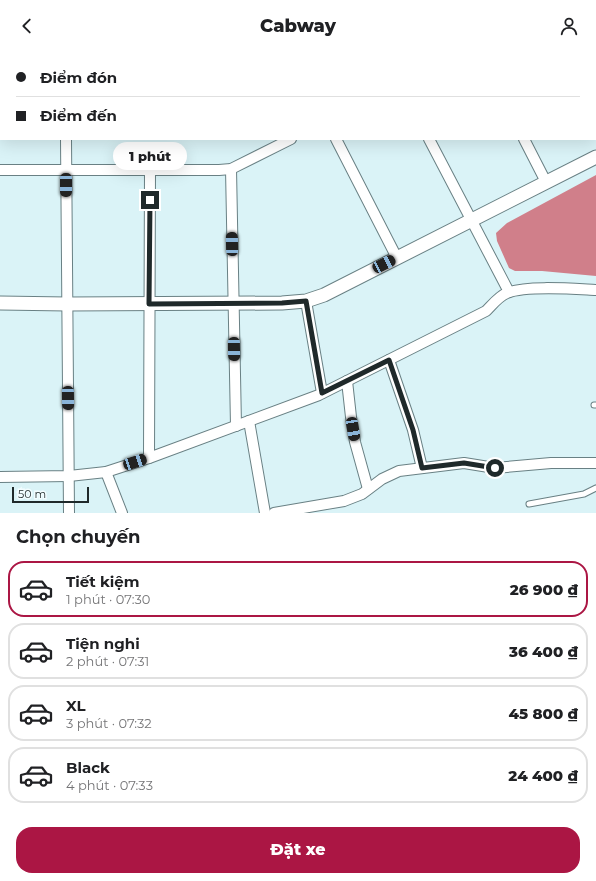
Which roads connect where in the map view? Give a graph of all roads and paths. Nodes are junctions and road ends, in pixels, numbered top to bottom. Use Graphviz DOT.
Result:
graph roads {
  1 [pos="66,140"];
  2 [pos="289,140"];
  3 [pos="337,140"];
  4 [pos="430,140"];
  5 [pos="525,140"];
  6 [pos="596,157"];
  7 [pos="231,169"];
  8 [pos="0,170"];
  9 [pos="66,170"];
  10 [pos="150,170"];
  11 [pos="546,182"];
  12 [pos="471,220"];
  13 [pos="397,258"];
  14 [pos="596,290"];
  15 [pos="508,292"];
  16 [pos="306,301"];
  17 [pos="0,303"];
  18 [pos="234,303"];
  19 [pos="67,304"];
  20 [pos="149,304"];
  21 [pos="389,360"];
  22 [pos="347,381"];
  23 [pos="322,393"];
  24 [pos="249,421"];
  25 [pos="236,426"];
  26 [pos="149,458"];
  27 [pos="596,463"];
  28 [pos="422,468"];
  29 [pos="106,472"];
  30 [pos="69,476"];
  31 [pos="0,477"];
  32 [pos="596,488"];
  33 [pos="368,489"];
  34 [pos="529,504"];
  35 [pos="70,513"];
  36 [pos="122,513"];
  37 [pos="265,513"];
  38 [pos="274,513"];
  1 -- 9 [label="street"];
  2 -- 7 [label="street"];
  3 -- 13 [label="street"];
  4 -- 12 [label="street"];
  5 -- 11 [label="street"];
  6 -- 11 [label="street"];
  7 -- 10 [label="street"];
  7 -- 18 [label="street"];
  8 -- 9 [label="street"];
  9 -- 10 [label="street"];
  9 -- 19 [label="street"];
  10 -- 20 [label="street"];
  11 -- 12 [label="street"];
  12 -- 13 [label="street"];
  12 -- 15 [label="street"];
  13 -- 16 [label="street"];
  14 -- 15 [label="street"];
  15 -- 21 [label="street"];
  16 -- 18 [label="street"];
  16 -- 23 [label="street"];
  17 -- 19 [label="street"];
  18 -- 20 [label="street"];
  18 -- 25 [label="street"];
  19 -- 20 [label="street"];
  19 -- 30 [label="street"];
  20 -- 26 [label="street"];
  21 -- 22 [label="street"];
  21 -- 28 [label="street"];
  22 -- 23 [label="street"];
  22 -- 33 [label="street"];
  23 -- 24 [label="street"];
  24 -- 25 [label="street"];
  24 -- 37 [label="street"];
  25 -- 26 [label="street"];
  26 -- 29 [label="street"];
  27 -- 28 [label="street"];
  28 -- 33 [label="street"];
  29 -- 30 [label="street"];
  29 -- 36 [label="street"];
  30 -- 31 [label="street"];
  30 -- 35 [label="street"];
  32 -- 34 [label="lane"];
  33 -- 38 [label="street"];
}
